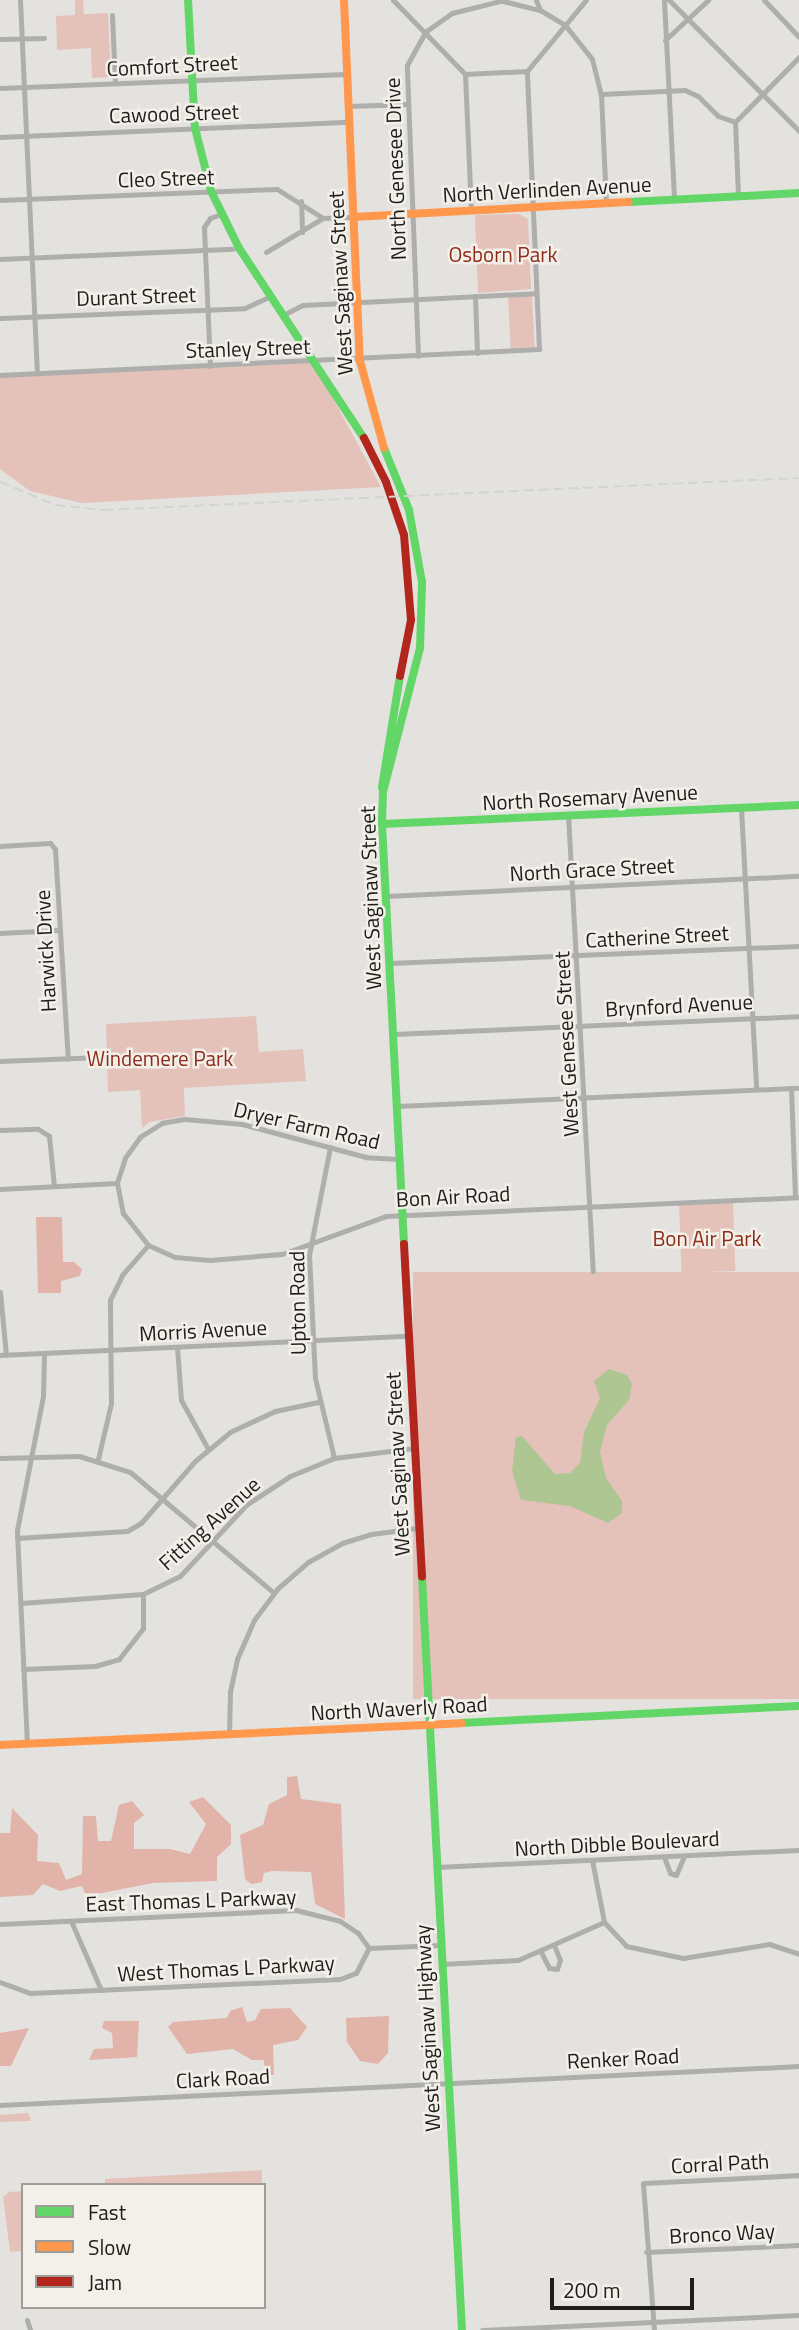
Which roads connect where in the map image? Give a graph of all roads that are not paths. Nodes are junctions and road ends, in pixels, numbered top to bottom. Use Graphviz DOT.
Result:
graph roads {
  1 [pos="20,0"];
  2 [pos="188,0"];
  3 [pos="344,0"];
  4 [pos="393,0"];
  5 [pos="504,0"];
  6 [pos="537,0"];
  7 [pos="586,0"];
  8 [pos="664,0"];
  9 [pos="669,0"];
  10 [pos="708,0"];
  11 [pos="764,0"];
  12 [pos="540,10"];
  13 [pos="112,15"];
  14 [pos="688,19"];
  15 [pos="565,25"];
  16 [pos="425,32"];
  17 [pos="799,37"];
  18 [pos="22,38"];
  19 [pos="44,38"];
  20 [pos="0,40"];
  21 [pos="666,40"];
  22 [pos="799,57"];
  23 [pos="527,71"];
  24 [pos="346,74"];
  25 [pos="465,74"];
  26 [pos="191,80"];
  27 [pos="115,83"];
  28 [pos="24,87"];
  29 [pos="0,88"];
  30 [pos="668,90"];
  31 [pos="762,93"];
  32 [pos="601,94"];
  33 [pos="407,104"];
  34 [pos="348,106"];
  35 [pos="349,122"];
  36 [pos="735,122"];
  37 [pos="195,128"];
  38 [pos="799,131"];
  39 [pos="26,136"];
  40 [pos="0,137"];
  41 [pos="211,191"];
  42 [pos="799,193"];
  43 [pos="738,196"];
  44 [pos="29,199"];
  45 [pos="674,199"];
  46 [pos="0,200"];
  47 [pos="301,201"];
  48 [pos="606,203"];
  49 [pos="534,208"];
  50 [pos="471,210"];
  51 [pos="221,214"];
  52 [pos="411,214"];
  53 [pos="353,217"];
  54 [pos="323,218"];
  55 [pos="302,233"];
  56 [pos="233,249"];
  57 [pos="205,250"];
  58 [pos="267,252"];
  59 [pos="32,258"];
  60 [pos="0,259"];
  61 [pos="536,293"];
  62 [pos="271,296"];
  63 [pos="475,296"];
  64 [pos="415,300"];
  65 [pos="357,303"];
  66 [pos="208,309"];
  67 [pos="283,315"];
  68 [pos="34,317"];
  69 [pos="0,318"];
  70 [pos="477,353"];
  71 [pos="418,356"];
  72 [pos="313,360"];
  73 [pos="360,361"];
  74 [pos="210,366"];
  75 [pos="37,373"];
  76 [pos="0,375"];
  77 [pos="383,792"];
  78 [pos="799,805"];
  79 [pos="741,808"];
  80 [pos="568,814"];
  81 [pos="382,824"];
  82 [pos="0,846"];
  83 [pos="799,876"];
  84 [pos="746,878"];
  85 [pos="573,885"];
  86 [pos="386,896"];
  87 [pos="60,930"];
  88 [pos="0,933"];
  89 [pos="799,946"];
  90 [pos="749,948"];
  91 [pos="577,956"];
  92 [pos="390,963"];
  93 [pos="799,1016"];
  94 [pos="753,1018"];
  95 [pos="581,1026"];
  96 [pos="393,1034"];
  97 [pos="126,1056"];
  98 [pos="68,1059"];
  99 [pos="0,1061"];
  100 [pos="790,1088"];
  101 [pos="799,1088"];
  102 [pos="756,1090"];
  103 [pos="584,1098"];
  104 [pos="397,1106"];
  105 [pos="0,1130"];
  106 [pos="330,1147"];
  107 [pos="399,1159"];
  108 [pos="117,1183"];
  109 [pos="54,1186"];
  110 [pos="0,1189"];
  111 [pos="797,1197"];
  112 [pos="590,1205"];
  113 [pos="402,1215"];
  114 [pos="148,1245"];
  115 [pos="310,1245"];
  116 [pos="593,1271"];
  117 [pos="0,1292"];
  118 [pos="408,1336"];
  119 [pos="313,1341"];
  120 [pos="177,1347"];
  121 [pos="111,1350"];
  122 [pos="44,1354"];
  123 [pos="3,1355"];
  124 [pos="318,1402"];
  125 [pos="414,1448"];
  126 [pos="208,1449"];
  127 [pos="31,1457"];
  128 [pos="0,1458"];
  129 [pos="334,1458"];
  130 [pos="98,1459"];
  131 [pos="164,1497"];
  132 [pos="418,1528"];
  133 [pos="17,1538"];
  134 [pos="213,1540"];
  135 [pos="274,1593"];
  136 [pos="143,1594"];
  137 [pos="21,1603"];
  138 [pos="23,1670"];
  139 [pos="799,1706"];
  140 [pos="428,1724"];
  141 [pos="229,1733"];
  142 [pos="27,1744"];
  143 [pos="0,1745"];
  144 [pos="799,1850"];
  145 [pos="684,1856"];
  146 [pos="664,1857"];
  147 [pos="592,1860"];
  148 [pos="436,1867"];
  149 [pos="71,1921"];
  150 [pos="604,1922"];
  151 [pos="0,1924"];
  152 [pos="440,1945"];
  153 [pos="554,1945"];
  154 [pos="369,1948"];
  155 [pos="541,1952"];
  156 [pos="799,1954"];
  157 [pos="441,1964"];
  158 [pos="0,1982"];
  159 [pos="101,1990"];
  160 [pos="799,2066"];
  161 [pos="448,2082"];
  162 [pos="0,2105"];
  163 [pos="799,2175"];
  164 [pos="799,2245"];
  165 [pos="646,2252"];
  166 [pos="799,2315"];
  167 [pos="27,2320"];
  168 [pos="654,2322"];
  169 [pos="30,2330"];
  170 [pos="462,2330"];
  171 [pos="482,2330"];
  172 [pos="654,2330"];
  1 -- 18 [label="street"];
  2 -- 26 [label="main road"];
  3 -- 24 [label="main road, West Saginaw Street"];
  4 -- 16 [label="street"];
  5 -- 12 [label="street"];
  5 -- 16 [label="street, North Genesee Drive"];
  6 -- 12 [label="street"];
  7 -- 15 [label="street"];
  8 -- 21 [label="street"];
  9 -- 14 [label="street"];
  10 -- 14 [label="street"];
  11 -- 17 [label="street"];
  12 -- 15 [label="street"];
  13 -- 27 [label="street"];
  14 -- 21 [label="street"];
  14 -- 31 [label="street"];
  15 -- 23 [label="street"];
  15 -- 32 [label="street"];
  16 -- 25 [label="street"];
  16 -- 33 [label="street, North Genesee Drive"];
  18 -- 19 [label="street"];
  18 -- 20 [label="street"];
  18 -- 28 [label="street"];
  21 -- 30 [label="street"];
  22 -- 31 [label="street"];
  23 -- 25 [label="street"];
  23 -- 49 [label="street"];
  24 -- 26 [label="street, Comfort Street"];
  24 -- 34 [label="main road, West Saginaw Street"];
  25 -- 50 [label="street"];
  26 -- 27 [label="street, Comfort Street"];
  26 -- 37 [label="main road"];
  27 -- 28 [label="street, Comfort Street"];
  28 -- 29 [label="street, Comfort Street"];
  28 -- 39 [label="street"];
  30 -- 32 [label="street"];
  30 -- 36 [label="street"];
  30 -- 45 [label="street"];
  31 -- 36 [label="street"];
  31 -- 38 [label="street"];
  32 -- 48 [label="street"];
  33 -- 34 [label="street"];
  33 -- 52 [label="street, North Genesee Drive"];
  34 -- 35 [label="main road, West Saginaw Street"];
  35 -- 37 [label="street, Cawood Street"];
  35 -- 53 [label="main road, West Saginaw Street"];
  36 -- 43 [label="street"];
  37 -- 39 [label="street, Cawood Street"];
  37 -- 41 [label="main road"];
  39 -- 40 [label="street, Cawood Street"];
  39 -- 44 [label="street"];
  41 -- 44 [label="street, Cleo Street"];
  41 -- 47 [label="street, Cleo Street"];
  41 -- 51 [label="main road"];
  42 -- 43 [label="main road, North Verlinden Avenue"];
  43 -- 45 [label="main road, North Verlinden Avenue"];
  44 -- 46 [label="street, Cleo Street"];
  44 -- 59 [label="street"];
  45 -- 48 [label="main road, North Verlinden Avenue"];
  47 -- 54 [label="street, Cleo Street"];
  47 -- 55 [label="street"];
  48 -- 49 [label="main road, North Verlinden Avenue"];
  49 -- 50 [label="main road, North Verlinden Avenue"];
  49 -- 61 [label="street"];
  50 -- 52 [label="main road, North Verlinden Avenue"];
  51 -- 57 [label="street"];
  51 -- 62 [label="main road"];
  52 -- 53 [label="main road, North Verlinden Avenue"];
  52 -- 64 [label="street, North Genesee Drive"];
  53 -- 54 [label="street, North Verlinden Avenue"];
  53 -- 65 [label="main road, West Saginaw Street"];
  54 -- 55 [label="street"];
  55 -- 58 [label="street"];
  56 -- 57 [label="street"];
  57 -- 59 [label="street"];
  57 -- 66 [label="street"];
  59 -- 60 [label="street"];
  59 -- 68 [label="street"];
  61 -- 63 [label="street"];
  61 -- 70 [label="street, Stanley Street"];
  62 -- 66 [label="street, Durant Street"];
  62 -- 67 [label="main road"];
  63 -- 64 [label="street"];
  63 -- 70 [label="street"];
  64 -- 65 [label="street"];
  64 -- 71 [label="street, North Genesee Drive"];
  65 -- 67 [label="street"];
  65 -- 73 [label="main road, West Saginaw Street"];
  66 -- 68 [label="street, Durant Street"];
  66 -- 74 [label="street"];
  67 -- 72 [label="main road"];
  68 -- 69 [label="street, Durant Street"];
  68 -- 75 [label="street"];
  70 -- 71 [label="street, Stanley Street"];
  71 -- 73 [label="street, Stanley Street"];
  72 -- 73 [label="street, Stanley Street"];
  72 -- 74 [label="street, Stanley Street"];
  72 -- 77 [label="main road"];
  73 -- 77 [label="main road, West Saginaw Street"];
  74 -- 75 [label="street, Stanley Street"];
  75 -- 76 [label="street, Stanley Street"];
  77 -- 81 [label="main road, West Saginaw Street"];
  78 -- 79 [label="main road, North Rosemary Avenue"];
  79 -- 80 [label="main road, North Rosemary Avenue"];
  79 -- 84 [label="street"];
  80 -- 81 [label="main road, North Rosemary Avenue"];
  80 -- 85 [label="street, West Genesee Street"];
  81 -- 86 [label="main road, West Saginaw Street"];
  82 -- 87 [label="street, Harwick Drive"];
  83 -- 84 [label="street, North Grace Street"];
  84 -- 85 [label="street, North Grace Street"];
  84 -- 90 [label="street"];
  85 -- 86 [label="street, North Grace Street"];
  85 -- 91 [label="street, West Genesee Street"];
  86 -- 92 [label="main road, West Saginaw Street"];
  87 -- 88 [label="street"];
  87 -- 98 [label="street, Harwick Drive"];
  89 -- 90 [label="street, Catherine Street"];
  90 -- 91 [label="street, Catherine Street"];
  90 -- 94 [label="street"];
  91 -- 92 [label="street, Catherine Street"];
  91 -- 95 [label="street, West Genesee Street"];
  92 -- 96 [label="main road, West Saginaw Street"];
  93 -- 94 [label="street, Brynford Avenue"];
  94 -- 95 [label="street, Brynford Avenue"];
  94 -- 102 [label="street"];
  95 -- 96 [label="street, Brynford Avenue"];
  95 -- 103 [label="street, West Genesee Street"];
  96 -- 104 [label="main road, West Saginaw Street"];
  97 -- 98 [label="street"];
  98 -- 99 [label="street"];
  100 -- 101 [label="street"];
  100 -- 102 [label="street"];
  100 -- 111 [label="street"];
  102 -- 103 [label="street"];
  103 -- 104 [label="street"];
  103 -- 112 [label="street, West Genesee Street"];
  104 -- 107 [label="main road, West Saginaw Street"];
  105 -- 109 [label="street"];
  106 -- 107 [label="street, Dryer Farm Road"];
  106 -- 108 [label="street, Dryer Farm Road"];
  106 -- 115 [label="street, Upton Road"];
  107 -- 113 [label="main road, West Saginaw Street"];
  108 -- 109 [label="street"];
  108 -- 114 [label="street"];
  109 -- 110 [label="street"];
  111 -- 112 [label="street, Bon Air Road"];
  112 -- 113 [label="street, Bon Air Road"];
  112 -- 116 [label="street, West Genesee Street"];
  113 -- 115 [label="street, Bon Air Road"];
  113 -- 118 [label="main road, West Saginaw Street"];
  114 -- 115 [label="street, Bon Air Road"];
  114 -- 121 [label="street"];
  115 -- 119 [label="street, Upton Road"];
  117 -- 123 [label="street"];
  118 -- 119 [label="street, Morris Avenue"];
  118 -- 125 [label="main road, West Saginaw Street"];
  119 -- 120 [label="street, Morris Avenue"];
  119 -- 124 [label="street, Upton Road"];
  120 -- 121 [label="street, Morris Avenue"];
  120 -- 126 [label="street"];
  121 -- 122 [label="street, Morris Avenue"];
  121 -- 130 [label="street"];
  122 -- 123 [label="street, Morris Avenue"];
  122 -- 127 [label="street"];
  124 -- 126 [label="street"];
  124 -- 129 [label="street, Upton Road"];
  125 -- 129 [label="street, Fitting Avenue"];
  125 -- 132 [label="main road, West Saginaw Street"];
  126 -- 131 [label="street"];
  127 -- 128 [label="street"];
  127 -- 130 [label="street"];
  127 -- 133 [label="street"];
  129 -- 134 [label="street, Fitting Avenue"];
  130 -- 131 [label="street"];
  131 -- 133 [label="street"];
  131 -- 134 [label="street"];
  132 -- 135 [label="street"];
  132 -- 140 [label="main road, West Saginaw Street"];
  133 -- 137 [label="street"];
  134 -- 135 [label="street"];
  134 -- 136 [label="street, Fitting Avenue"];
  135 -- 141 [label="street"];
  136 -- 137 [label="street, Fitting Avenue"];
  136 -- 138 [label="street"];
  137 -- 138 [label="street"];
  138 -- 142 [label="street"];
  139 -- 140 [label="main road, North Waverly Road"];
  140 -- 141 [label="main road, North Waverly Road"];
  140 -- 148 [label="main road, West Saginaw Highway"];
  141 -- 142 [label="main road, North Waverly Road"];
  142 -- 143 [label="main road, North Waverly Road"];
  144 -- 145 [label="street, North Dibble Boulevard"];
  145 -- 146 [label="street, North Dibble Boulevard"];
  145 -- 146 [label="street"];
  146 -- 147 [label="street, North Dibble Boulevard"];
  147 -- 148 [label="street, North Dibble Boulevard"];
  147 -- 150 [label="street"];
  148 -- 152 [label="main road, West Saginaw Highway"];
  149 -- 151 [label="street, East Thomas L Parkway"];
  149 -- 154 [label="street, East Thomas L Parkway"];
  149 -- 159 [label="street"];
  150 -- 153 [label="street"];
  150 -- 156 [label="street"];
  152 -- 154 [label="street"];
  152 -- 157 [label="main road, West Saginaw Highway"];
  153 -- 155 [label="street"];
  153 -- 155 [label="street"];
  154 -- 159 [label="street, West Thomas L Parkway"];
  155 -- 157 [label="street"];
  157 -- 161 [label="main road, West Saginaw Highway"];
  158 -- 159 [label="street, West Thomas L Parkway"];
  160 -- 161 [label="street, Renker Road"];
  161 -- 162 [label="street, Clark Road"];
  161 -- 170 [label="main road, West Saginaw Highway"];
  163 -- 165 [label="street, Corral Path"];
  164 -- 165 [label="street, Bronco Way"];
  165 -- 168 [label="street"];
  166 -- 168 [label="street"];
  167 -- 169 [label="street"];
  168 -- 171 [label="street"];
  168 -- 172 [label="street"];
}
